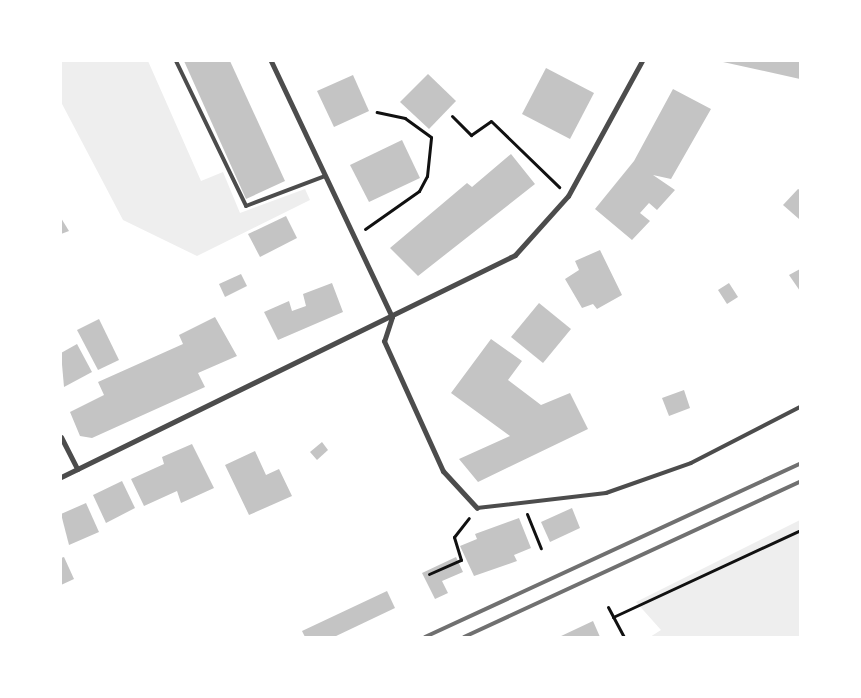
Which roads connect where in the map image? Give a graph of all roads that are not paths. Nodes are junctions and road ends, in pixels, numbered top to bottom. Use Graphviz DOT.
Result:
graph roads {
  1 [pos="176,61"];
  2 [pos="271,61"];
  3 [pos="642,61"];
  4 [pos="325,176"];
  5 [pos="392,316"];
  6 [pos="800,407"];
  7 [pos="61,437"];
  8 [pos="77,469"];
  9 [pos="61,477"];
  10 [pos="477,508"];
  1 -- 4 [label="lane"];
  2 -- 4 [label="street"];
  3 -- 5 [label="street"];
  4 -- 5 [label="street"];
  5 -- 8 [label="street"];
  5 -- 10 [label="street"];
  6 -- 10 [label="lane"];
  7 -- 8 [label="street"];
  8 -- 9 [label="street"];
}
